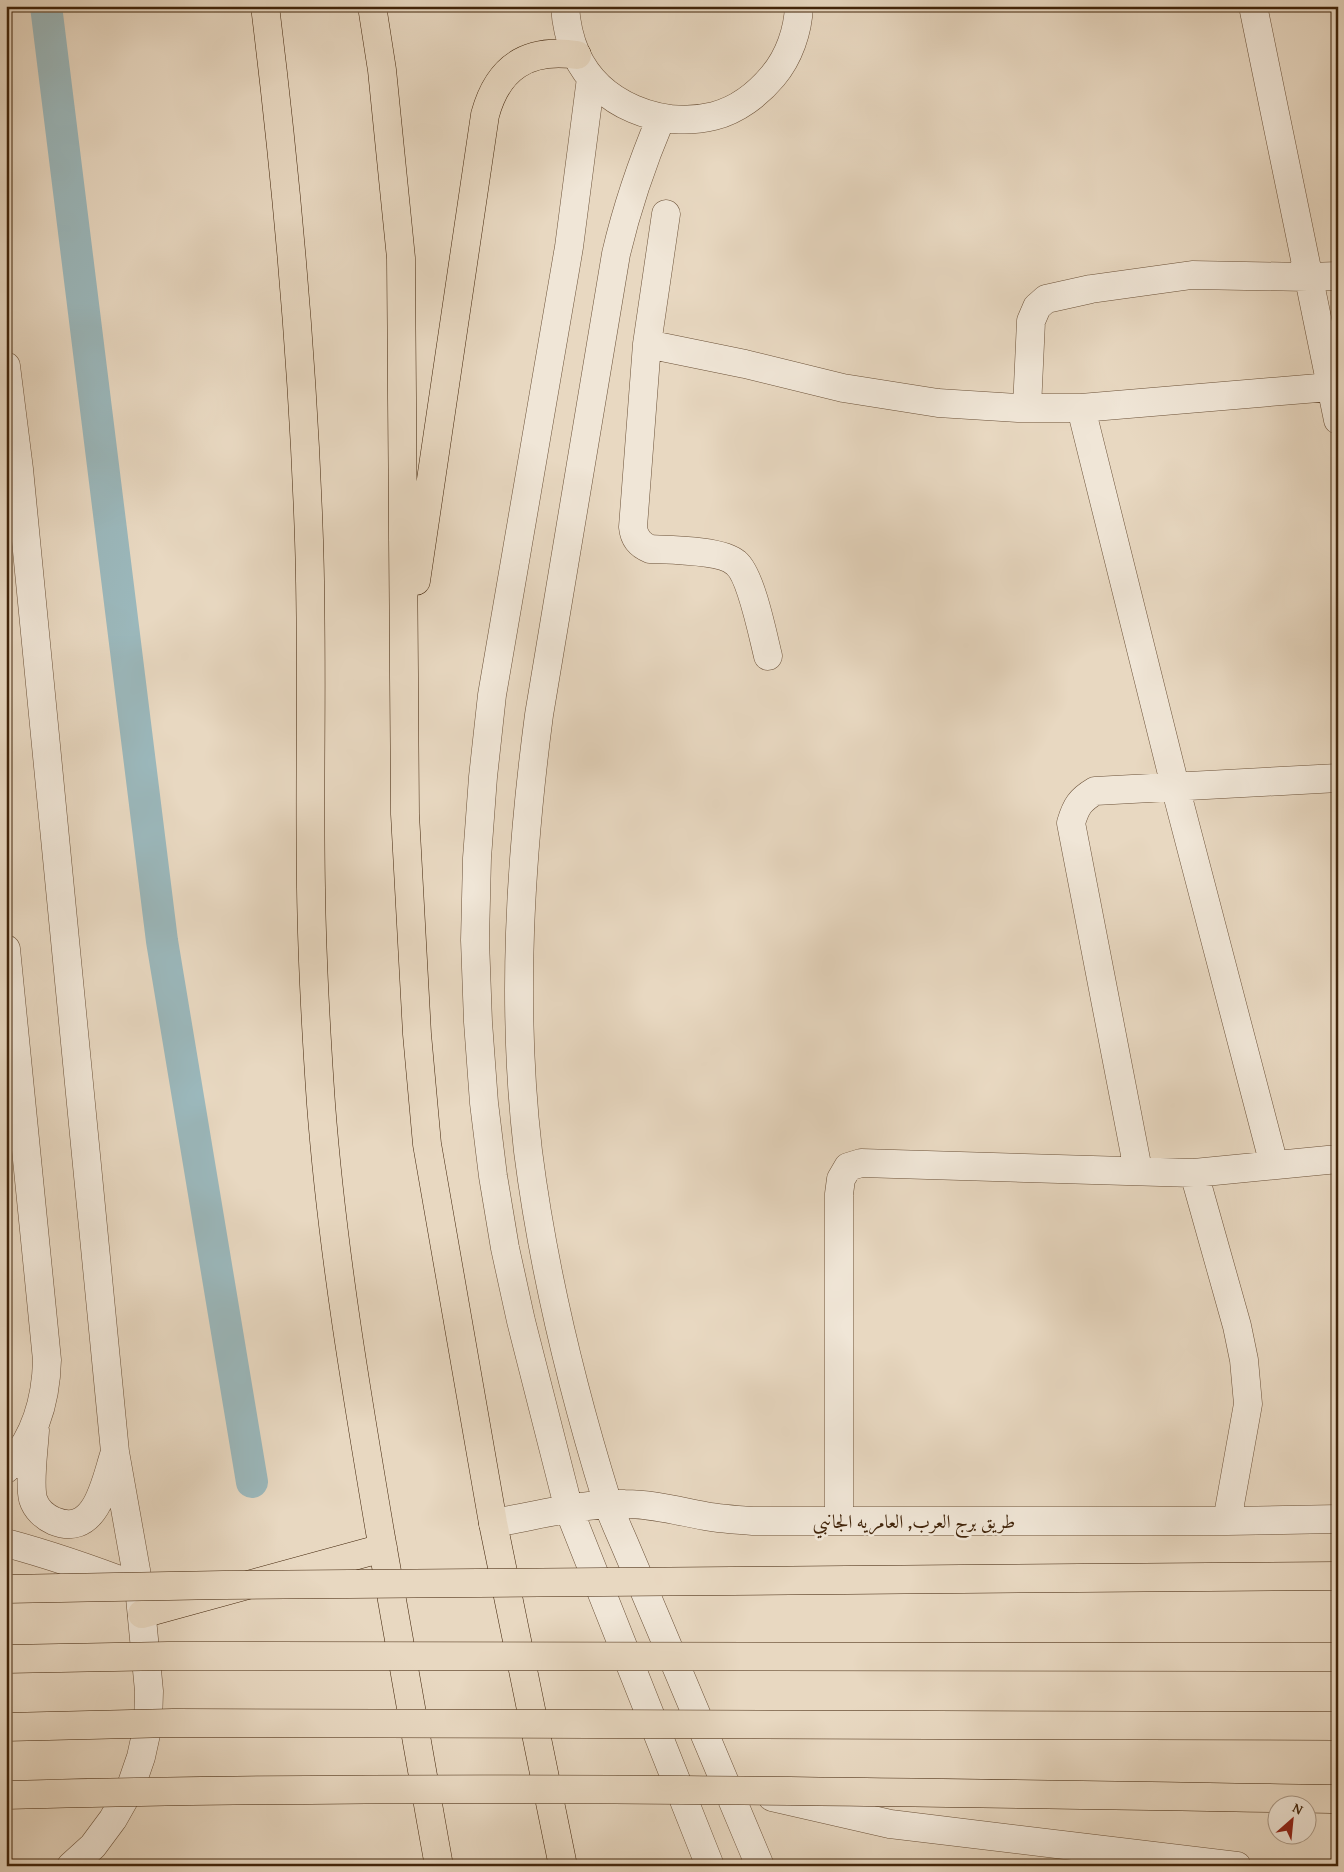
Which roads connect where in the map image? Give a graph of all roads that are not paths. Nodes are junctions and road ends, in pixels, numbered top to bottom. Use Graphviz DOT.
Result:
graph roads {
  1 [pos="265,6"];
  2 [pos="372,6"];
  3 [pos="565,6"];
  4 [pos="798,6"];
  5 [pos="1253,6"];
  6 [pos="576,55"];
  7 [pos="591,78"];
  8 [pos="661,118"];
  9 [pos="666,214"];
  10 [pos="1338,276"];
  11 [pos="1308,277"];
  12 [pos="647,344"];
  13 [pos="6,366"];
  14 [pos="1330,387"];
  15 [pos="1027,408"];
  16 [pos="1081,408"];
  17 [pos="1338,420"];
  18 [pos="768,656"];
  19 [pos="403,669"];
  20 [pos="1338,778"];
  21 [pos="1175,786"];
  22 [pos="6,949"];
  23 [pos="1338,1160"];
  24 [pos="1274,1165"];
  25 [pos="1138,1170"];
  26 [pos="1194,1173"];
  27 [pos="36,1423"];
  28 [pos="115,1452"];
  29 [pos="6,1469"];
  30 [pos="608,1504"];
  31 [pos="569,1510"];
  32 [pos="1338,1519"];
  33 [pos="839,1521"];
  34 [pos="1227,1521"];
  35 [pos="493,1523"];
  36 [pos="6,1543"];
  37 [pos="383,1548"];
  38 [pos="1338,1576"];
  39 [pos="139,1587"];
  40 [pos="6,1590"];
  41 [pos="142,1614"];
  42 [pos="1338,1657"];
  43 [pos="6,1659"];
  44 [pos="1338,1726"];
  45 [pos="6,1727"];
  46 [pos="744,1790"];
  47 [pos="6,1794"];
  48 [pos="1338,1799"];
  49 [pos="71,1866"];
  50 [pos="439,1866"];
  51 [pos="563,1866"];
  52 [pos="710,1866"];
  53 [pos="760,1866"];
  54 [pos="1237,1866"];
  1 -- 37 [label="main road"];
  2 -- 19 [label="main road"];
  3 -- 6 [label="street"];
  4 -- 8 [label="street"];
  5 -- 11 [label="street"];
  6 -- 7 [label="street"];
  6 -- 19 [label="main road"];
  7 -- 8 [label="street"];
  7 -- 31 [label="street"];
  8 -- 30 [label="street"];
  9 -- 12 [label="street"];
  10 -- 11 [label="street"];
  11 -- 14 [label="street"];
  11 -- 15 [label="street"];
  12 -- 15 [label="street"];
  12 -- 18 [label="street"];
  13 -- 28 [label="street"];
  14 -- 16 [label="street"];
  14 -- 17 [label="street"];
  15 -- 16 [label="street"];
  16 -- 21 [label="street"];
  19 -- 35 [label="main road"];
  20 -- 21 [label="street"];
  21 -- 24 [label="street"];
  21 -- 25 [label="street"];
  22 -- 27 [label="street"];
  23 -- 24 [label="street"];
  24 -- 26 [label="street"];
  25 -- 26 [label="street"];
  25 -- 33 [label="street"];
  26 -- 34 [label="street"];
  27 -- 28 [label="street"];
  27 -- 29 [label="street"];
  28 -- 39 [label="street"];
  30 -- 31 [label="street, طريق برج العرب, العامريه الجانبي"];
  30 -- 33 [label="street, طريق برج العرب, العامريه الجانبي"];
  30 -- 53 [label="street"];
  31 -- 35 [label="street, طريق برج العرب, العامريه الجانبي"];
  31 -- 52 [label="street"];
  32 -- 34 [label="street, طريق برج العرب, العامريه الجانبي"];
  33 -- 34 [label="street, طريق برج العرب, العامريه الجانبي"];
  35 -- 51 [label="main road"];
  36 -- 39 [label="street"];
  37 -- 41 [label="main road"];
  37 -- 50 [label="main road"];
  38 -- 40 [label="main road, bridge"];
  39 -- 41 [label="street"];
  41 -- 49 [label="street"];
  42 -- 43 [label="main road, bridge"];
  44 -- 45 [label="main road, bridge"];
  46 -- 47 [label="main road, bridge"];
  46 -- 48 [label="main road, bridge"];
  46 -- 54 [label="street, bridge"];
}
